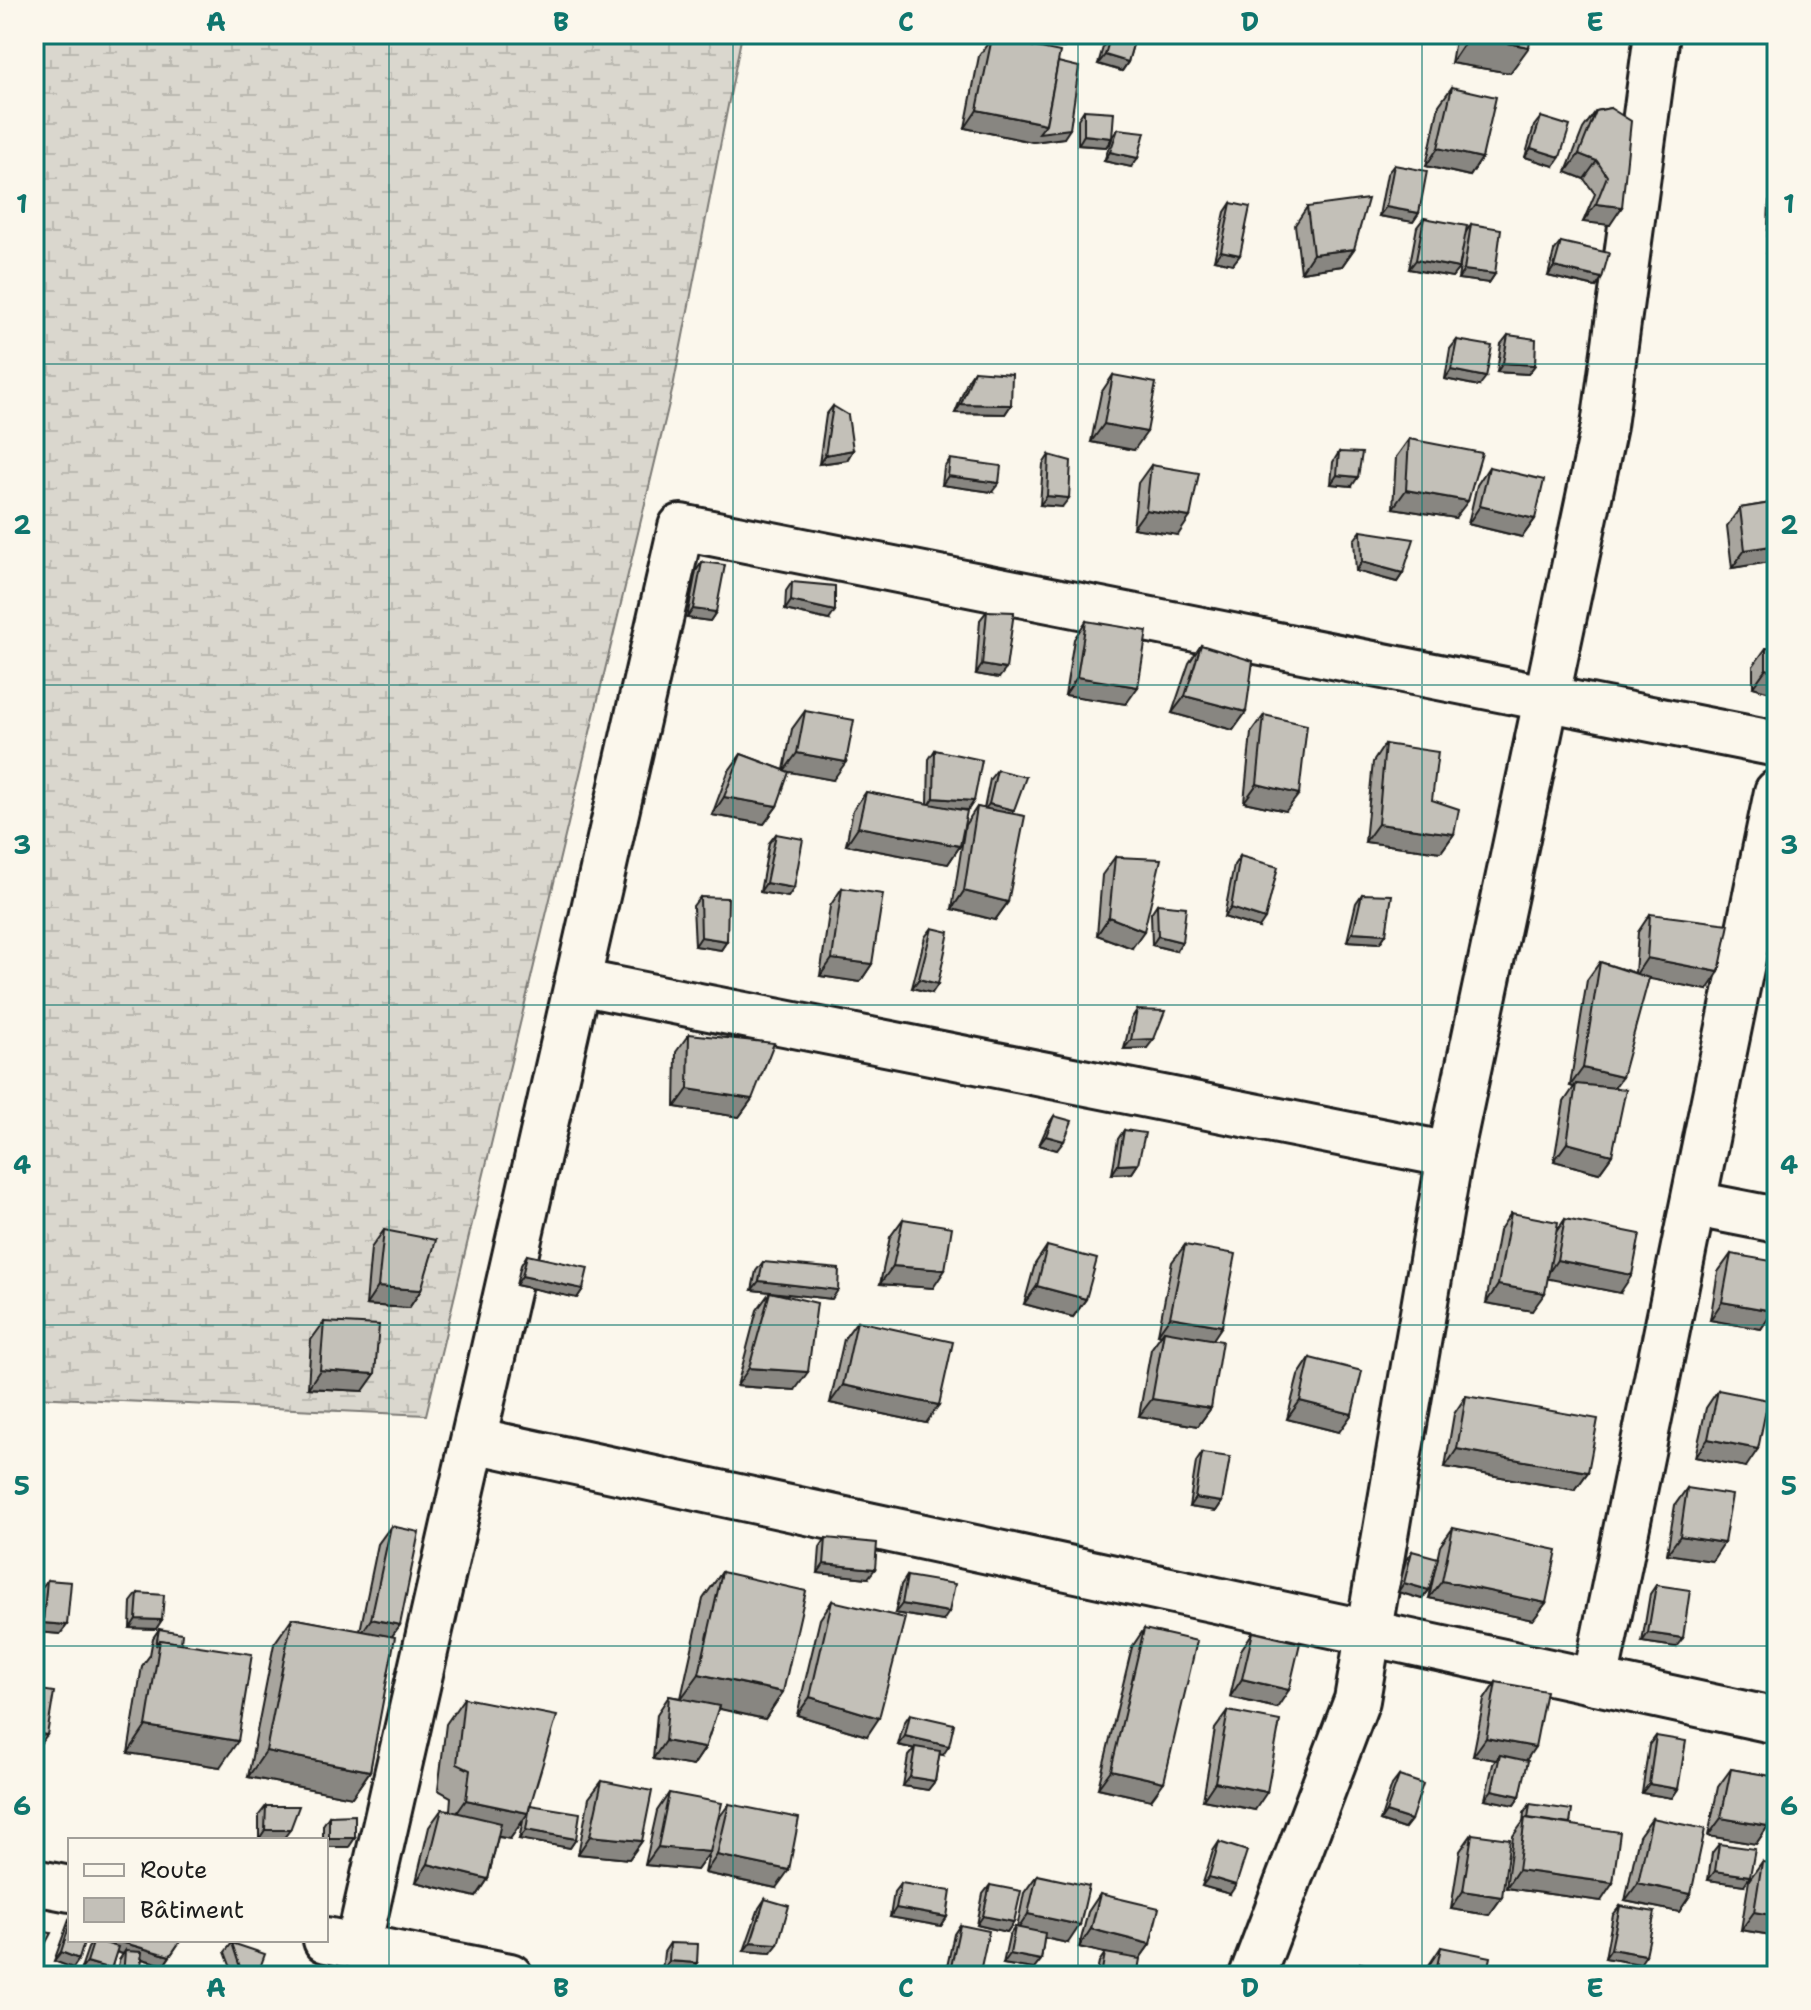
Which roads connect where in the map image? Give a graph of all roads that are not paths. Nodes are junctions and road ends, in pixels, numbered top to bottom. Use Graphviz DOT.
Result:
graph roads {
  1 [pos="1657,34"];
  2 [pos="1547,698"];
  3 [pos="1777,744"];
  4 [pos="1777,792"];
  5 [pos="578,982"];
  6 [pos="1450,1155"];
  7 [pos="1695,1204"];
  8 [pos="1777,1220"];
  9 [pos="474,1440"];
  10 [pos="1368,1633"];
  11 [pos="1595,1682"];
  12 [pos="1777,1721"];
  13 [pos="34,1882"];
  14 [pos="68,1889"];
  15 [pos="342,1943"];
  16 [pos="510,1976"];
  17 [pos="1252,1976"];
  1 -- 2 [label="main road"];
  2 -- 3 [label="main road"];
  2 -- 5 [label="main road"];
  2 -- 6 [label="main road"];
  4 -- 7 [label="main road"];
  5 -- 6 [label="main road"];
  5 -- 9 [label="main road"];
  6 -- 10 [label="main road"];
  7 -- 8 [label="main road"];
  7 -- 11 [label="main road"];
  9 -- 10 [label="main road"];
  9 -- 15 [label="main road"];
  10 -- 11 [label="main road"];
  10 -- 17 [label="main road"];
  11 -- 12 [label="main road"];
  13 -- 14 [label="main road"];
  15 -- 16 [label="main road"];
}
